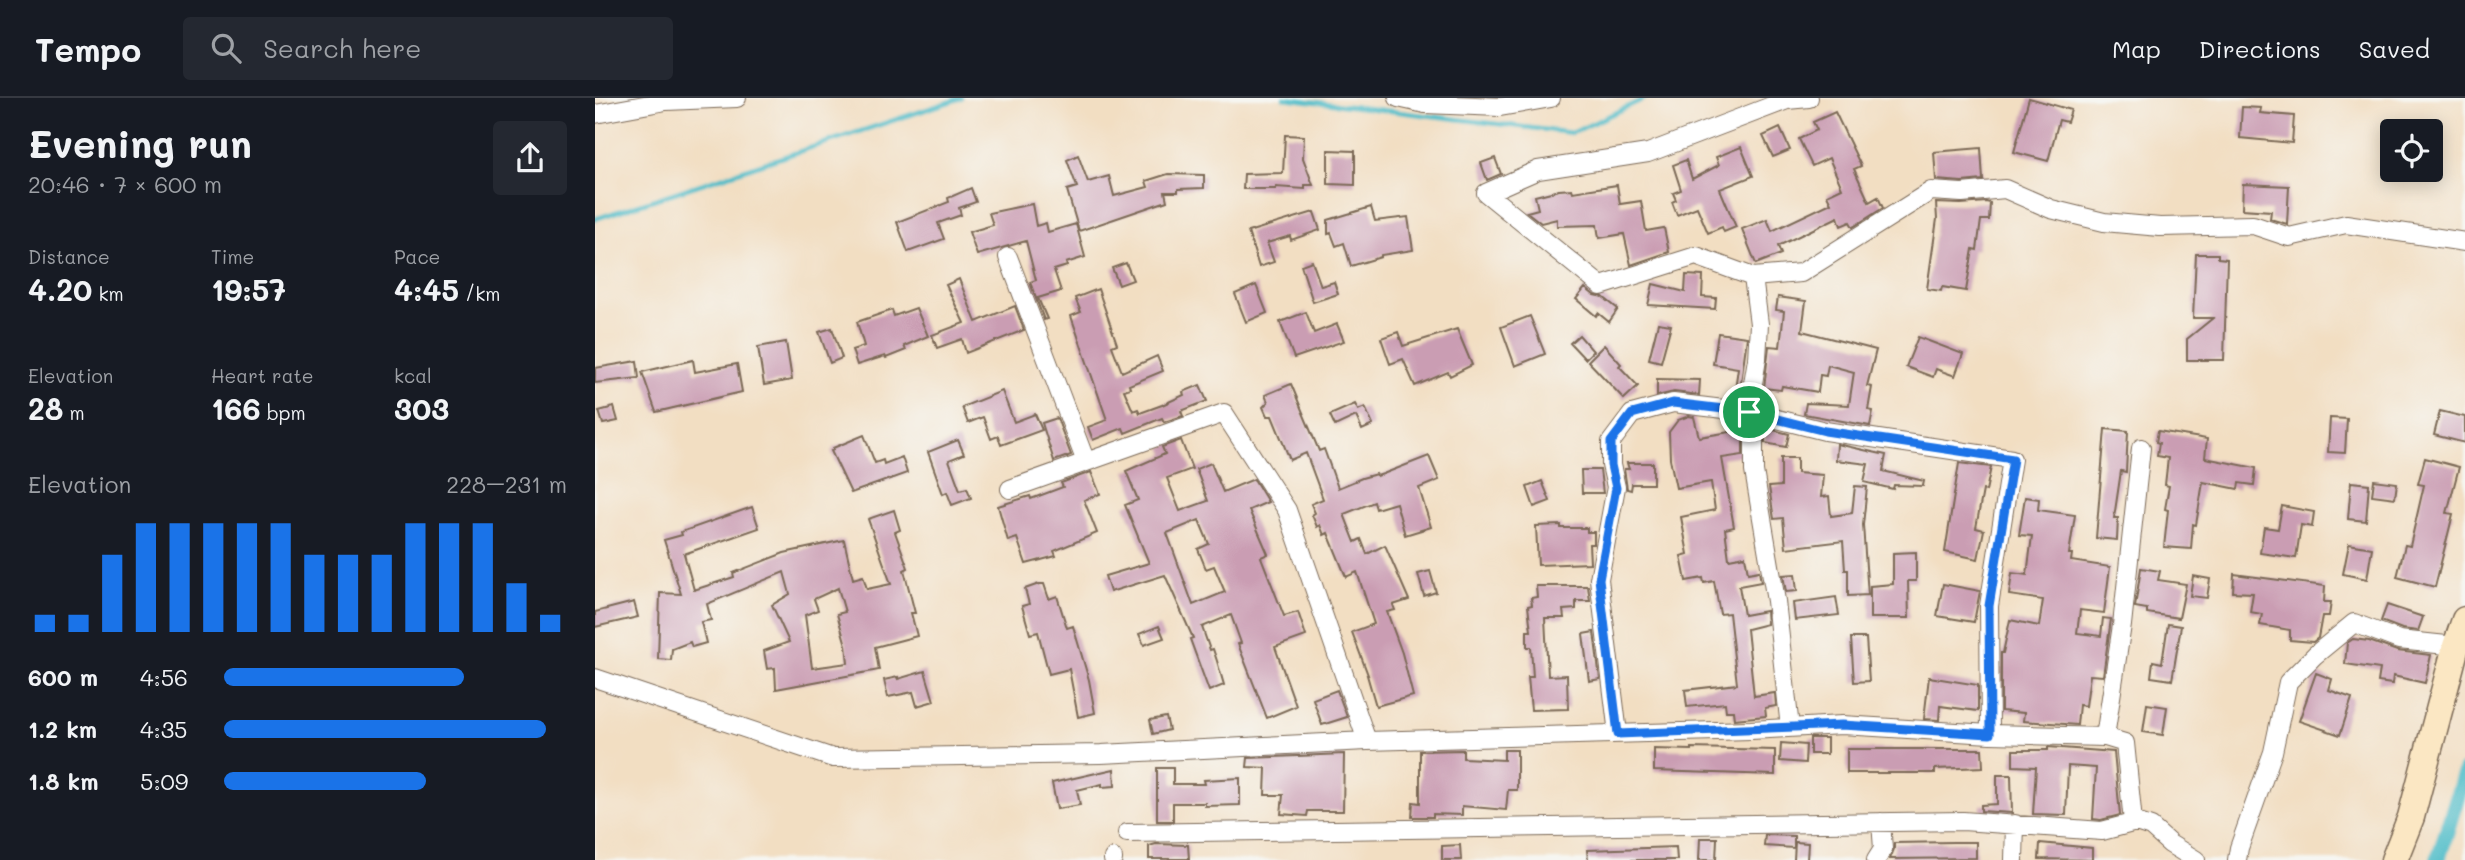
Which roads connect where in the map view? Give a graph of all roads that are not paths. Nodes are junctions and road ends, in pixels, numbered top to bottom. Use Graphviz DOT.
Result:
graph roads {
  1 [pos="737,98"];
  2 [pos="1398,98"];
  3 [pos="1551,98"];
  4 [pos="1809,98"];
  5 [pos="595,114"];
  6 [pos="2465,242"];
  7 [pos="1009,257"];
  8 [pos="1753,276"];
  9 [pos="1749,412"];
  10 [pos="2141,448"];
  11 [pos="1086,463"];
  12 [pos="1010,489"];
  13 [pos="2465,620"];
  14 [pos="2456,646"];
  15 [pos="595,678"];
  16 [pos="1790,728"];
  17 [pos="1618,734"];
  18 [pos="1990,734"];
  19 [pos="2105,737"];
  20 [pos="1367,741"];
  21 [pos="1881,822"];
  22 [pos="2133,822"];
  23 [pos="2015,824"];
  24 [pos="1127,833"];
  25 [pos="1876,860"];
  26 [pos="2014,860"];
  27 [pos="2196,860"];
  28 [pos="2238,860"];
  29 [pos="2394,860"];
  1 -- 5 [label="street"];
  2 -- 3 [label="street"];
  4 -- 8 [label="street"];
  6 -- 8 [label="street"];
  7 -- 11 [label="street"];
  8 -- 9 [label="street"];
  9 -- 16 [label="street"];
  9 -- 17 [label="street"];
  9 -- 18 [label="street"];
  10 -- 19 [label="street"];
  11 -- 12 [label="street"];
  11 -- 20 [label="street"];
  13 -- 14 [label="street"];
  14 -- 28 [label="street"];
  14 -- 29 [label="street"];
  15 -- 20 [label="street"];
  16 -- 17 [label="street"];
  16 -- 18 [label="street"];
  17 -- 20 [label="street"];
  18 -- 19 [label="street"];
  19 -- 22 [label="street"];
  21 -- 23 [label="street"];
  21 -- 24 [label="street"];
  21 -- 25 [label="street"];
  22 -- 23 [label="street"];
  22 -- 27 [label="street"];
  23 -- 26 [label="street"];
}
